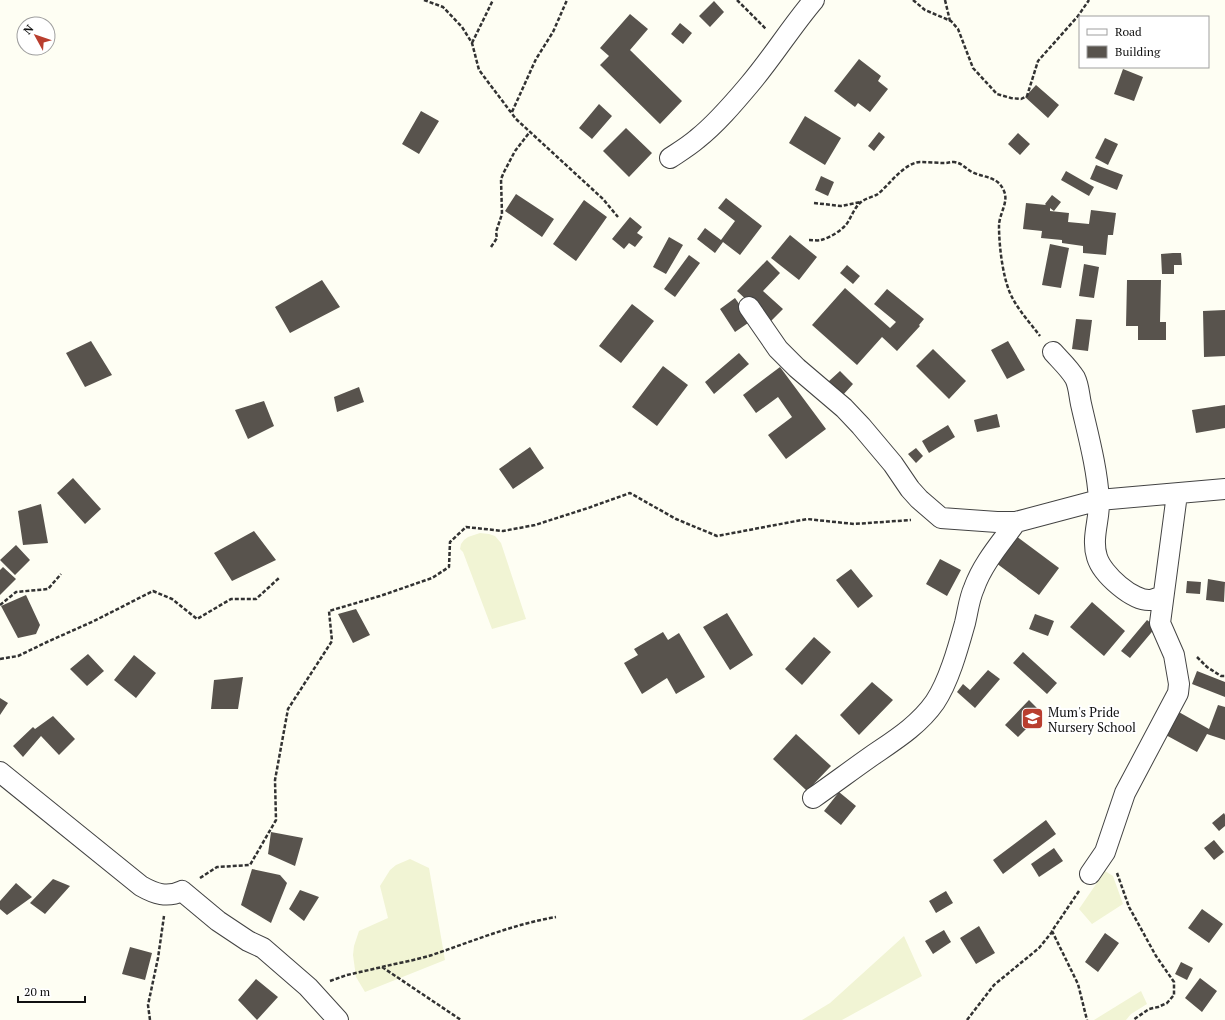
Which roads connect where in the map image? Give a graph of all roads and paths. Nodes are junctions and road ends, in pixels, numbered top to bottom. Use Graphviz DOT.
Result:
graph roads {
  1 [pos="424,0"];
  2 [pos="493,0"];
  3 [pos="567,0"];
  4 [pos="736,0"];
  5 [pos="814,0"];
  6 [pos="912,0"];
  7 [pos="944,0"];
  8 [pos="1089,0"];
  9 [pos="950,21"];
  10 [pos="472,43"];
  11 [pos="781,43"];
  12 [pos="512,113"];
  13 [pos="529,132"];
  14 [pos="670,158"];
  15 [pos="861,202"];
  16 [pos="814,203"];
  17 [pos="618,218"];
  18 [pos="809,240"];
  19 [pos="491,247"];
  20 [pos="749,307"];
  21 [pos="1053,352"];
  22 [pos="1225,489"];
  23 [pos="1177,494"];
  24 [pos="1099,500"];
  25 [pos="941,518"];
  26 [pos="1016,522"];
  27 [pos="61,574"];
  28 [pos="279,578"];
  29 [pos="1163,596"];
  30 [pos="0,605"];
  31 [pos="0,659"];
  32 [pos="0,772"];
  33 [pos="813,798"];
  34 [pos="1105,852"];
  35 [pos="1090,874"];
  36 [pos="174,893"];
  37 [pos="556,917"];
  38 [pos="1052,931"];
  39 [pos="382,966"];
  40 [pos="317,997"];
  41 [pos="150,1020"];
  42 [pos="338,1020"];
  43 [pos="462,1020"];
  44 [pos="967,1020"];
  45 [pos="1087,1020"];
  46 [pos="1133,1020"];
  1 -- 10 [label="path"];
  2 -- 10 [label="path"];
  3 -- 12 [label="path"];
  4 -- 11 [label="path"];
  5 -- 11 [label="street"];
  6 -- 9 [label="path"];
  7 -- 9 [label="path"];
  8 -- 9 [label="path"];
  10 -- 12 [label="path"];
  11 -- 14 [label="street"];
  12 -- 13 [label="path"];
  13 -- 17 [label="path"];
  13 -- 19 [label="path"];
  15 -- 16 [label="path"];
  15 -- 18 [label="path"];
  15 -- 21 [label="path"];
  20 -- 25 [label="street"];
  21 -- 24 [label="street"];
  22 -- 23 [label="street"];
  23 -- 24 [label="street"];
  23 -- 29 [label="street"];
  24 -- 26 [label="street"];
  24 -- 29 [label="street"];
  25 -- 26 [label="street"];
  25 -- 36 [label="path"];
  26 -- 33 [label="street"];
  27 -- 30 [label="path"];
  28 -- 31 [label="path"];
  29 -- 34 [label="street"];
  32 -- 36 [label="street"];
  34 -- 35 [label="street"];
  34 -- 46 [label="path"];
  35 -- 38 [label="path"];
  36 -- 40 [label="street"];
  36 -- 41 [label="path"];
  37 -- 39 [label="path"];
  38 -- 44 [label="path"];
  38 -- 45 [label="path"];
  39 -- 40 [label="path"];
  39 -- 43 [label="path"];
  40 -- 42 [label="street"];
}
